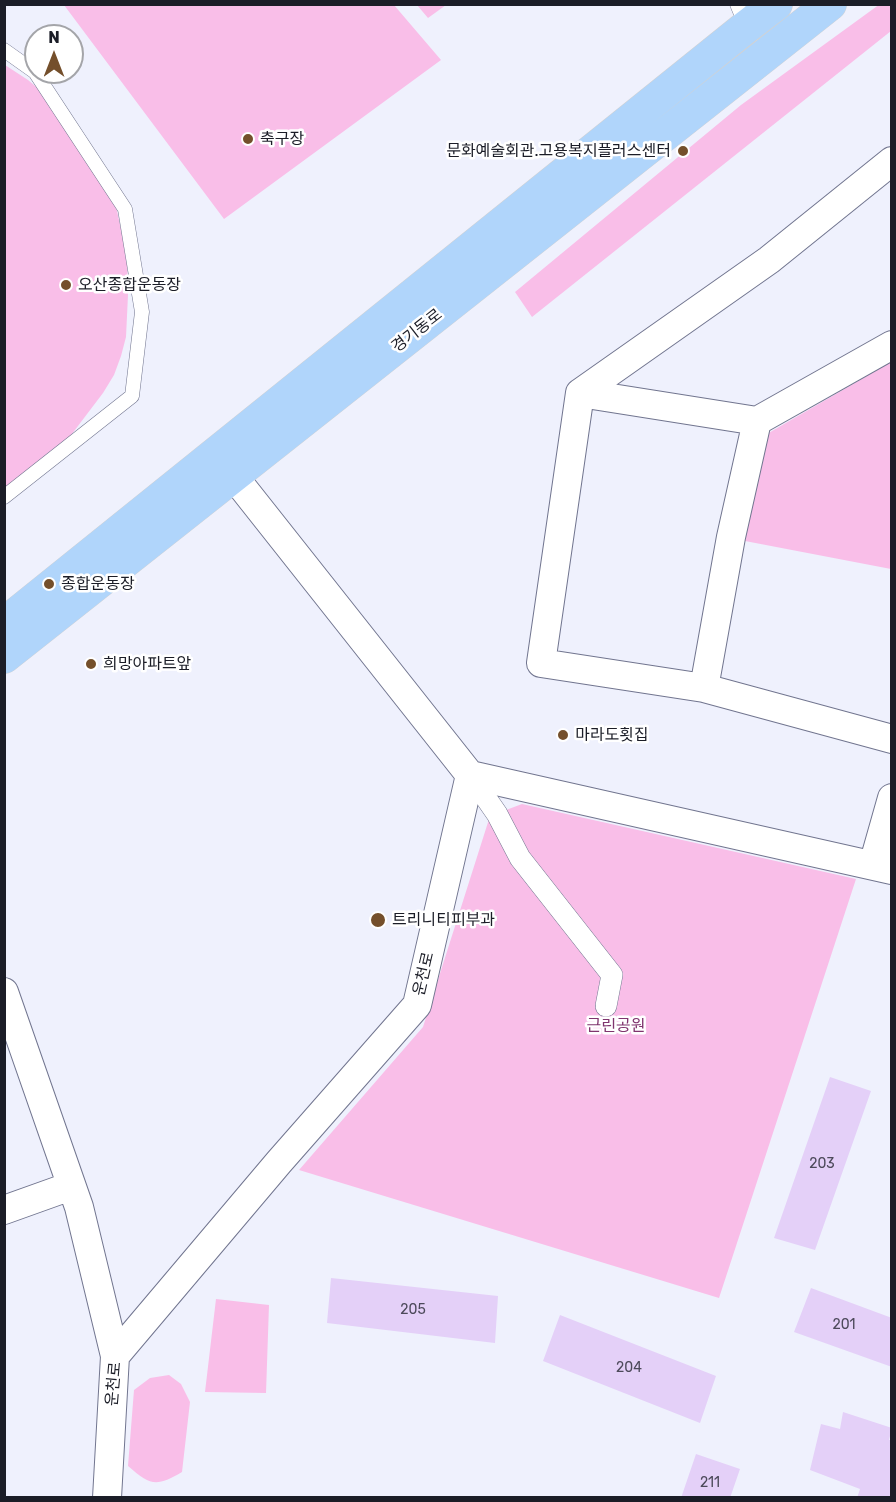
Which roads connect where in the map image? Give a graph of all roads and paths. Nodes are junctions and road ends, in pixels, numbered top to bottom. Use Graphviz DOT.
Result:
graph roads {
  1 [pos="776,4"];
  2 [pos="830,4"];
  3 [pos="751,34"];
  4 [pos="4,50"];
  5 [pos="891,161"];
  6 [pos="891,345"];
  7 [pos="580,393"];
  8 [pos="757,420"];
  9 [pos="225,465"];
  10 [pos="4,496"];
  11 [pos="4,624"];
  12 [pos="4,657"];
  13 [pos="704,688"];
  14 [pos="891,739"];
  15 [pos="470,775"];
  16 [pos="891,798"];
  17 [pos="882,868"];
  18 [pos="4,992"];
  19 [pos="606,1006"];
  20 [pos="71,1186"];
  21 [pos="4,1210"];
  22 [pos="115,1356"];
  23 [pos="106,1497"];
  1 -- 3 [label="main road, 경기동로"];
  2 -- 3 [label="main road, 경기동로"];
  3 -- 9 [label="main road, 경기동로"];
  4 -- 10 [label="lane"];
  5 -- 7 [label="street"];
  6 -- 8 [label="street"];
  7 -- 8 [label="street"];
  7 -- 13 [label="street"];
  8 -- 13 [label="street"];
  9 -- 11 [label="main road, 경기동로"];
  9 -- 12 [label="main road, 경기동로"];
  9 -- 15 [label="street"];
  13 -- 14 [label="street"];
  15 -- 17 [label="street"];
  15 -- 19 [label="street"];
  15 -- 22 [label="street, 운천로"];
  16 -- 17 [label="street"];
  18 -- 20 [label="street"];
  20 -- 21 [label="street"];
  20 -- 22 [label="street"];
  22 -- 23 [label="street, 운천로"];
}
